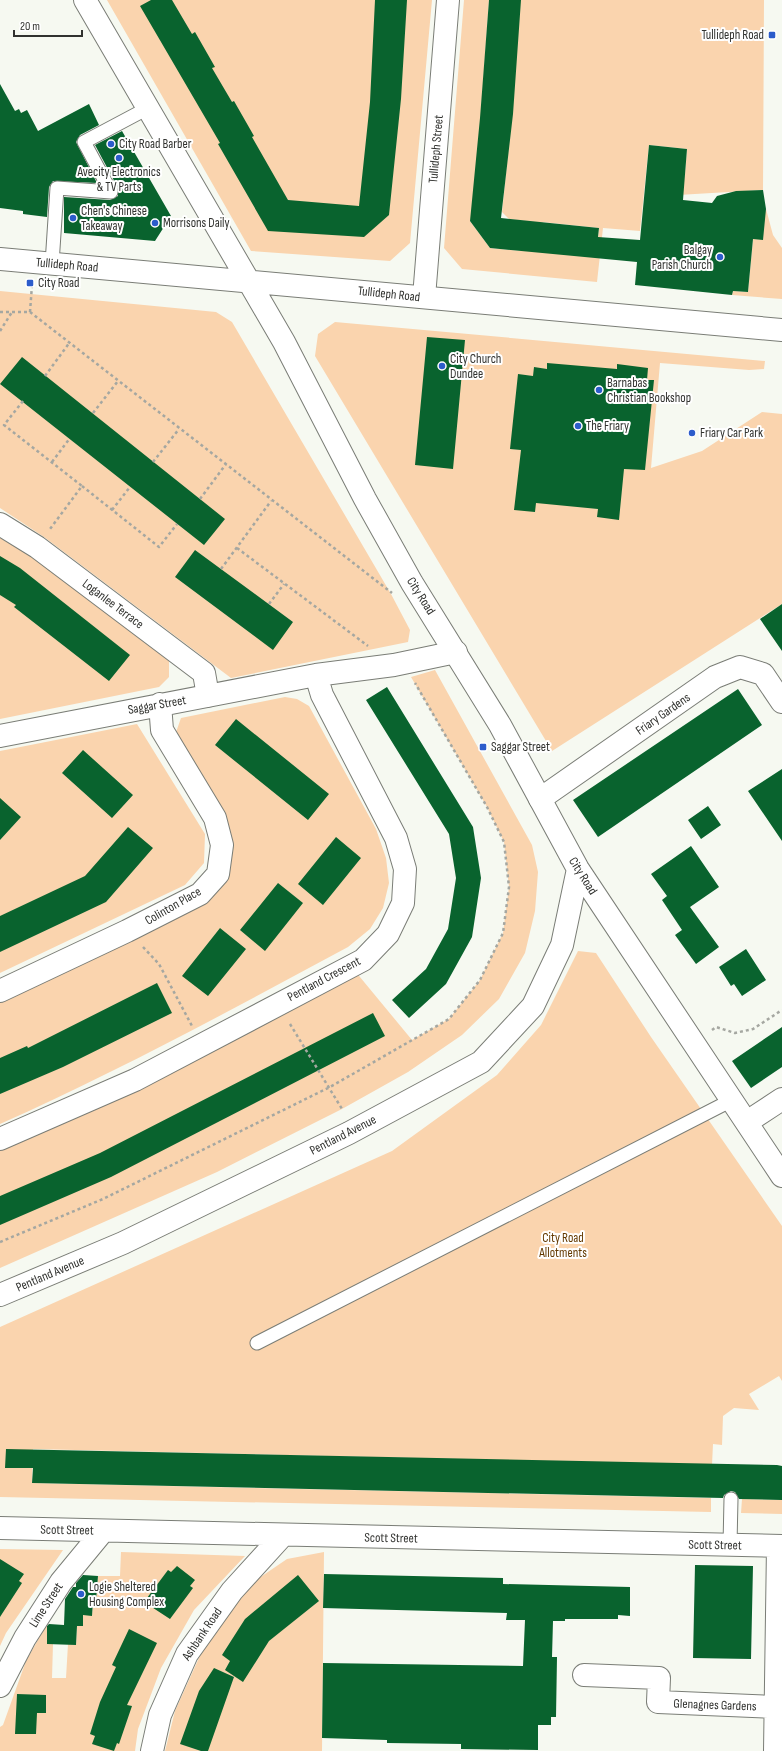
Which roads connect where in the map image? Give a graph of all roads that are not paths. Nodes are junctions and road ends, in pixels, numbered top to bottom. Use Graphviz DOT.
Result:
graph roads {
  1 [pos="85,0"];
  2 [pos="448,0"];
  3 [pos="148,108"];
  4 [pos="0,259"];
  5 [pos="43,263"];
  6 [pos="249,282"];
  7 [pos="424,297"];
  8 [pos="781,330"];
  9 [pos="0,524"];
  10 [pos="456,652"];
  11 [pos="316,675"];
  12 [pos="208,696"];
  13 [pos="782,702"];
  14 [pos="160,704"];
  15 [pos="0,736"];
  16 [pos="540,799"];
  17 [pos="578,869"];
  18 [pos="0,991"];
  19 [pos="782,1099"];
  20 [pos="732,1100"];
  21 [pos="747,1122"];
  22 [pos="0,1139"];
  23 [pos="782,1176"];
  24 [pos="0,1295"];
  25 [pos="257,1343"];
  26 [pos="731,1499"];
  27 [pos="0,1528"];
  28 [pos="103,1531"];
  29 [pos="283,1535"];
  30 [pos="730,1545"];
  31 [pos="780,1546"];
  32 [pos="584,1676"];
  33 [pos="0,1686"];
  34 [pos="775,1707"];
  35 [pos="152,1751"];
  36 [pos="775,1751"];
  1 -- 3 [label="street, City Road"];
  2 -- 7 [label="street, Tullideph Street"];
  3 -- 5 [label="lane"];
  3 -- 6 [label="street, City Road"];
  4 -- 5 [label="street, Tullideph Road"];
  5 -- 6 [label="street, Tullideph Road"];
  6 -- 7 [label="street, Tullideph Road"];
  6 -- 10 [label="street, City Road"];
  7 -- 8 [label="street, Tullideph Road"];
  9 -- 12 [label="street, Loganlee Terrace"];
  10 -- 11 [label="street, Saggar Street"];
  10 -- 16 [label="street, City Road"];
  11 -- 12 [label="street, Saggar Street"];
  11 -- 22 [label="street, Pentland Crescent"];
  12 -- 14 [label="street, Saggar Street"];
  13 -- 16 [label="street, Friary Gardens"];
  14 -- 15 [label="street, Saggar Street"];
  14 -- 18 [label="street, Colinton Place"];
  16 -- 17 [label="street, City Road"];
  17 -- 20 [label="street, City Road"];
  17 -- 24 [label="street, Pentland Avenue"];
  19 -- 21 [label="street"];
  20 -- 21 [label="street, City Road"];
  20 -- 25 [label="lane"];
  21 -- 23 [label="street, City Road"];
  26 -- 30 [label="lane"];
  27 -- 28 [label="street, Scott Street"];
  28 -- 29 [label="street, Scott Street"];
  28 -- 33 [label="street, Lime Street"];
  29 -- 30 [label="street, Scott Street"];
  29 -- 35 [label="street, Ashbank Road"];
  30 -- 31 [label="street, Scott Street"];
  31 -- 34 [label="street"];
  32 -- 34 [label="street, Glenagnes Gardens"];
  34 -- 36 [label="street"];
}
